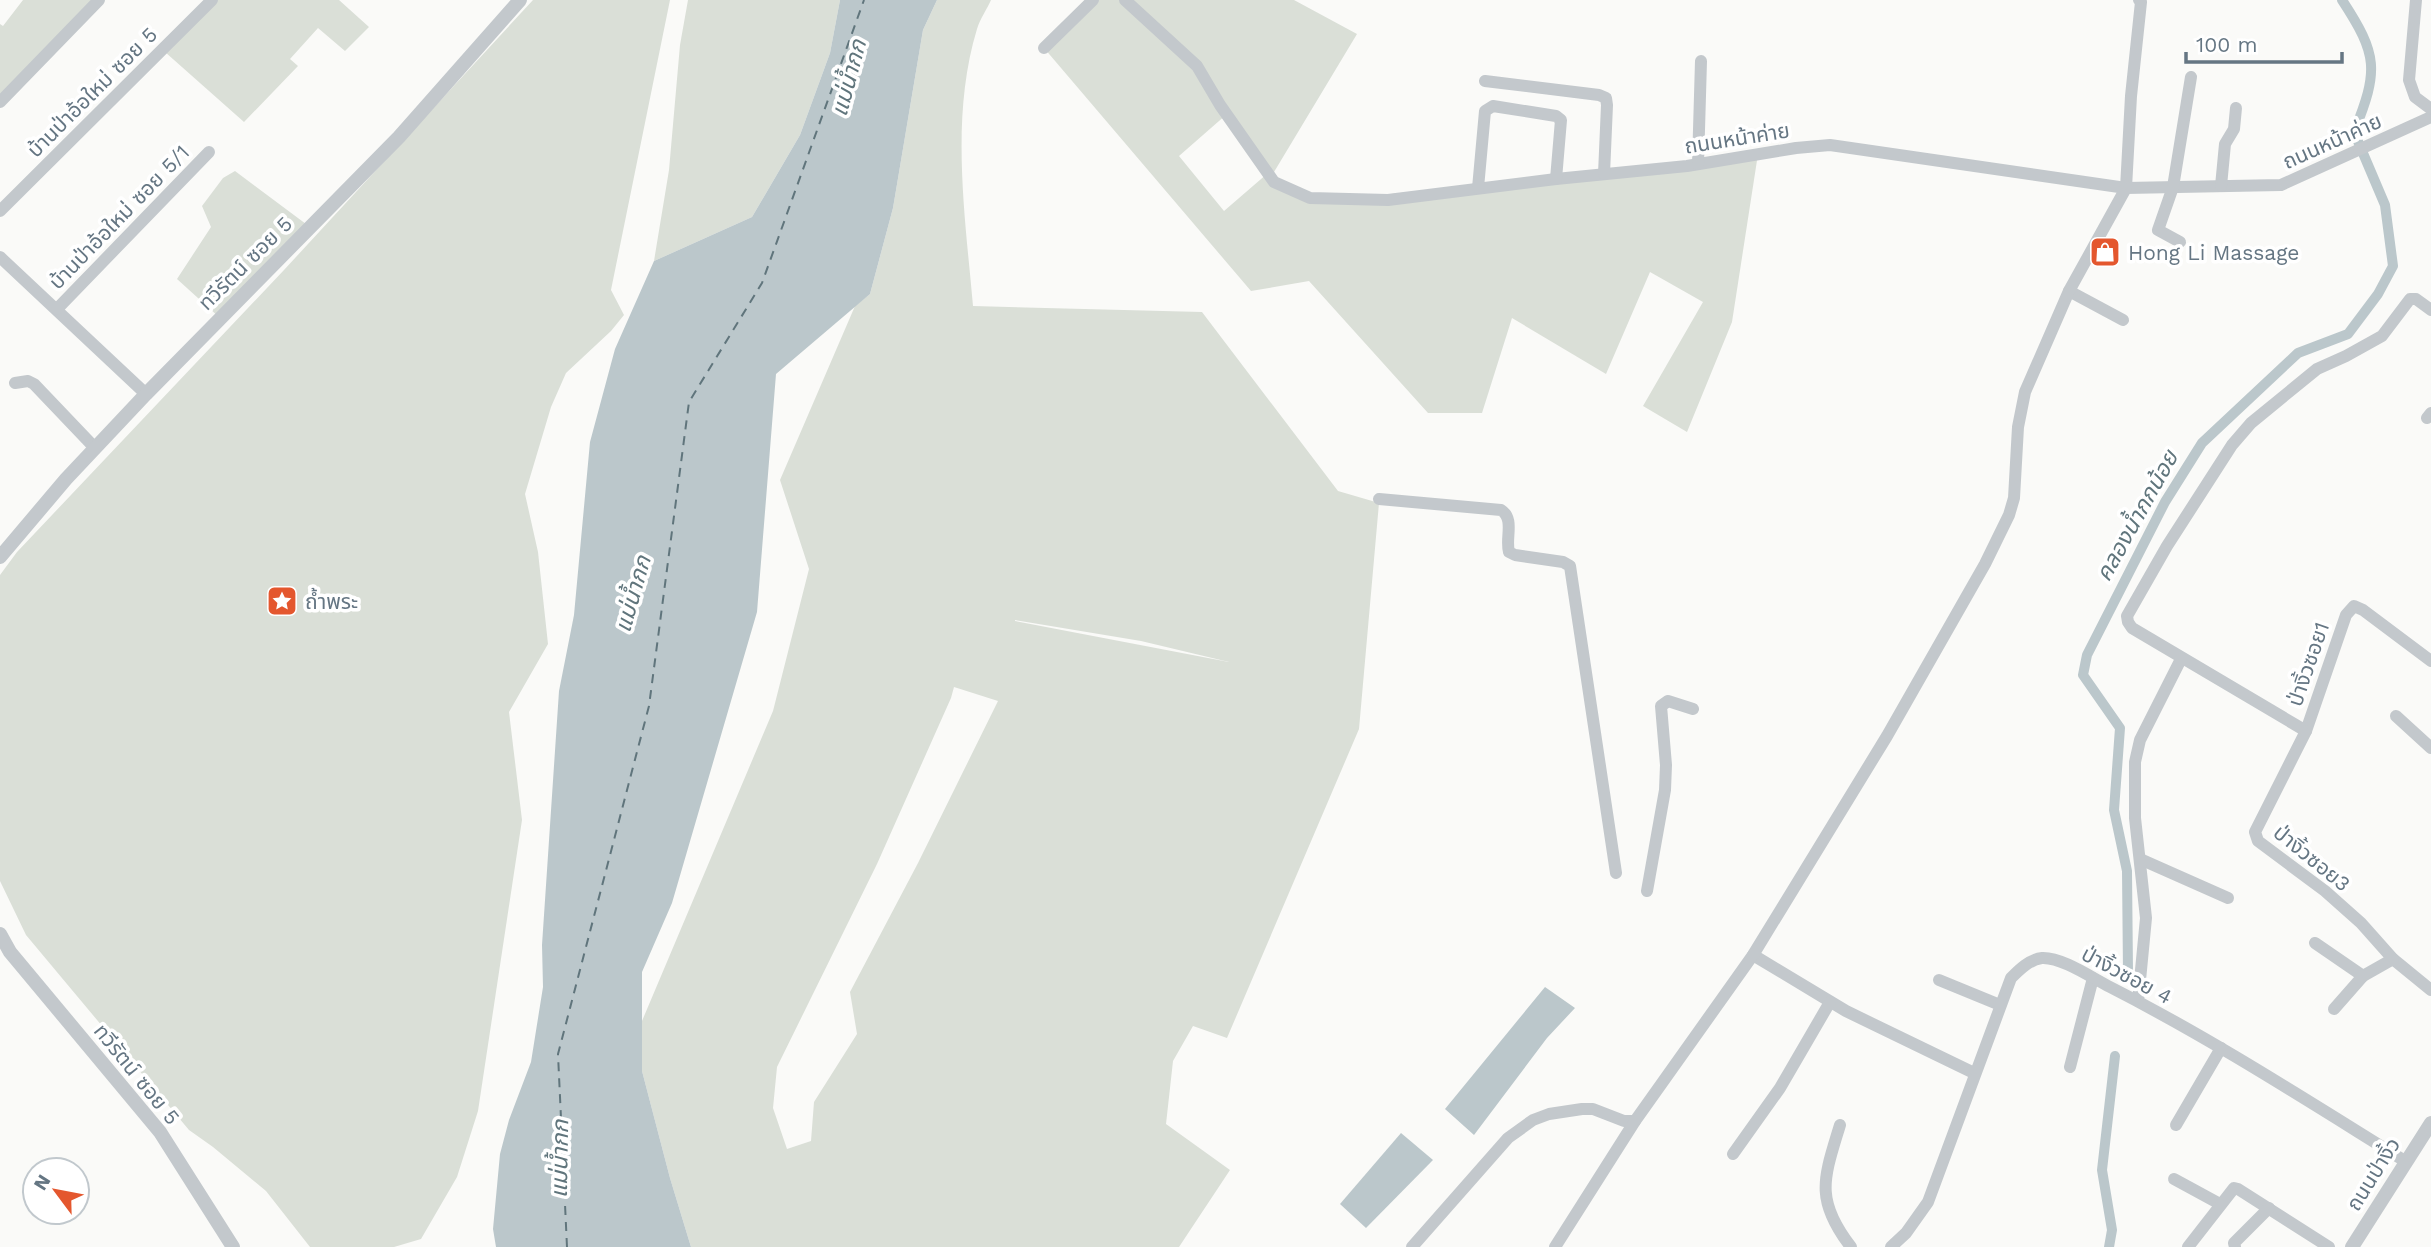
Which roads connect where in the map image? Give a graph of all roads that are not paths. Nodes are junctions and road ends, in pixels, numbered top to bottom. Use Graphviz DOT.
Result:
graph roads {
  1 [pos="99,0"];
  2 [pos="212,0"];
  3 [pos="520,0"];
  4 [pos="1093,0"];
  5 [pos="1125,0"];
  6 [pos="2139,0"];
  7 [pos="2416,0"];
  8 [pos="1044,48"];
  9 [pos="1701,61"];
  10 [pos="2191,77"];
  11 [pos="1485,81"];
  12 [pos="0,102"];
  13 [pos="2236,108"];
  14 [pos="2431,109"];
  15 [pos="2431,117"];
  16 [pos="209,152"];
  17 [pos="1698,164"];
  18 [pos="1604,174"];
  19 [pos="1556,178"];
  20 [pos="2221,186"];
  21 [pos="2173,187"];
  22 [pos="1478,188"];
  23 [pos="2126,188"];
  24 [pos="0,211"];
  25 [pos="2180,242"];
  26 [pos="0,257"];
  27 [pos="2069,291"];
  28 [pos="57,309"];
  29 [pos="2431,310"];
  30 [pos="2123,320"];
  31 [pos="15,383"];
  32 [pos="146,394"];
  33 [pos="95,448"];
  34 [pos="1379,499"];
  35 [pos="0,556"];
  36 [pos="2181,659"];
  37 [pos="2431,661"];
  38 [pos="1693,709"];
  39 [pos="2396,716"];
  40 [pos="2306,731"];
  41 [pos="2431,748"];
  42 [pos="2140,859"];
  43 [pos="1616,873"];
  44 [pos="1647,891"];
  45 [pos="2228,898"];
  46 [pos="0,934"];
  47 [pos="2315,943"];
  48 [pos="1753,955"];
  49 [pos="2393,959"];
  50 [pos="2363,976"];
  51 [pos="2093,978"];
  52 [pos="1939,980"];
  53 [pos="2431,990"];
  54 [pos="2138,1001"];
  55 [pos="1830,1002"];
  56 [pos="2000,1005"];
  57 [pos="2334,1009"];
  58 [pos="2221,1048"];
  59 [pos="2070,1067"];
  60 [pos="1974,1073"];
  61 [pos="1635,1121"];
  62 [pos="2431,1123"];
  63 [pos="1840,1125"];
  64 [pos="2176,1125"];
  65 [pos="1732,1154"];
  66 [pos="2405,1161"];
  67 [pos="2174,1179"];
  68 [pos="2220,1204"];
  69 [pos="2269,1208"];
  70 [pos="233,1247"];
  71 [pos="1412,1247"];
  72 [pos="1555,1247"];
  73 [pos="1851,1247"];
  74 [pos="1891,1247"];
  75 [pos="2188,1247"];
  76 [pos="2235,1247"];
  77 [pos="2329,1247"];
  78 [pos="2352,1247"];
  1 -- 12 [label="street"];
  2 -- 24 [label="street, บ้านป่าอ้อใหม่ ซอย 5"];
  3 -- 32 [label="street, ทวีรัตน์ ซอย 5"];
  4 -- 8 [label="street"];
  5 -- 22 [label="street, ถนนหน้าค่าย"];
  6 -- 23 [label="street"];
  7 -- 14 [label="street"];
  9 -- 17 [label="street"];
  10 -- 21 [label="street"];
  11 -- 18 [label="street"];
  13 -- 20 [label="street"];
  15 -- 20 [label="street, ถนนหน้าค่าย"];
  16 -- 28 [label="street, บ้านป่าอ้อใหม่ ซอย 5/1"];
  17 -- 18 [label="street, ถนนหน้าค่าย"];
  17 -- 23 [label="street, ถนนหน้าค่าย"];
  18 -- 19 [label="street, ถนนหน้าค่าย"];
  19 -- 22 [label="street, ถนนหน้าค่าย"];
  19 -- 22 [label="street"];
  20 -- 21 [label="street, ถนนหน้าค่าย"];
  21 -- 23 [label="street, ถนนหน้าค่าย"];
  21 -- 25 [label="street"];
  23 -- 27 [label="street"];
  26 -- 28 [label="street"];
  27 -- 30 [label="street"];
  27 -- 48 [label="street"];
  28 -- 32 [label="street"];
  29 -- 36 [label="street, ป่างิ้วซอย1"];
  31 -- 33 [label="street"];
  32 -- 33 [label="street, ทวีรัตน์ ซอย 5"];
  33 -- 35 [label="street, ทวีรัตน์ ซอย 5"];
  34 -- 43 [label="street"];
  36 -- 40 [label="street, ป่างิ้วซอย1"];
  36 -- 42 [label="street"];
  37 -- 40 [label="street, ป่างิ้วซอย1"];
  38 -- 44 [label="street"];
  39 -- 41 [label="street"];
  40 -- 49 [label="street, ป่างิ้วซอย3"];
  42 -- 45 [label="street"];
  42 -- 54 [label="street"];
  46 -- 70 [label="street, ทวีรัตน์ ซอย 5"];
  47 -- 50 [label="street"];
  48 -- 55 [label="street"];
  48 -- 61 [label="street"];
  49 -- 50 [label="street"];
  49 -- 53 [label="street, ป่างิ้วซอย3"];
  50 -- 57 [label="street"];
  51 -- 54 [label="street, ป่างิ้วซอย 4"];
  51 -- 56 [label="street, ป่างิ้วซอย 4"];
  51 -- 59 [label="street"];
  52 -- 56 [label="street"];
  54 -- 58 [label="street, ป่างิ้วซอย 4"];
  55 -- 60 [label="street"];
  55 -- 65 [label="street"];
  56 -- 60 [label="street, ป่างิ้วซอย 4"];
  58 -- 64 [label="street"];
  58 -- 66 [label="street, ป่างิ้วซอย 4"];
  60 -- 74 [label="street, ป่างิ้วซอย 4"];
  61 -- 71 [label="street"];
  61 -- 72 [label="street"];
  62 -- 66 [label="street, ถนนป่างิ้ว"];
  63 -- 73 [label="street"];
  66 -- 78 [label="street, ถนนป่างิ้ว"];
  67 -- 68 [label="street"];
  68 -- 69 [label="street"];
  68 -- 75 [label="street"];
  69 -- 76 [label="street"];
  69 -- 77 [label="street"];
}
